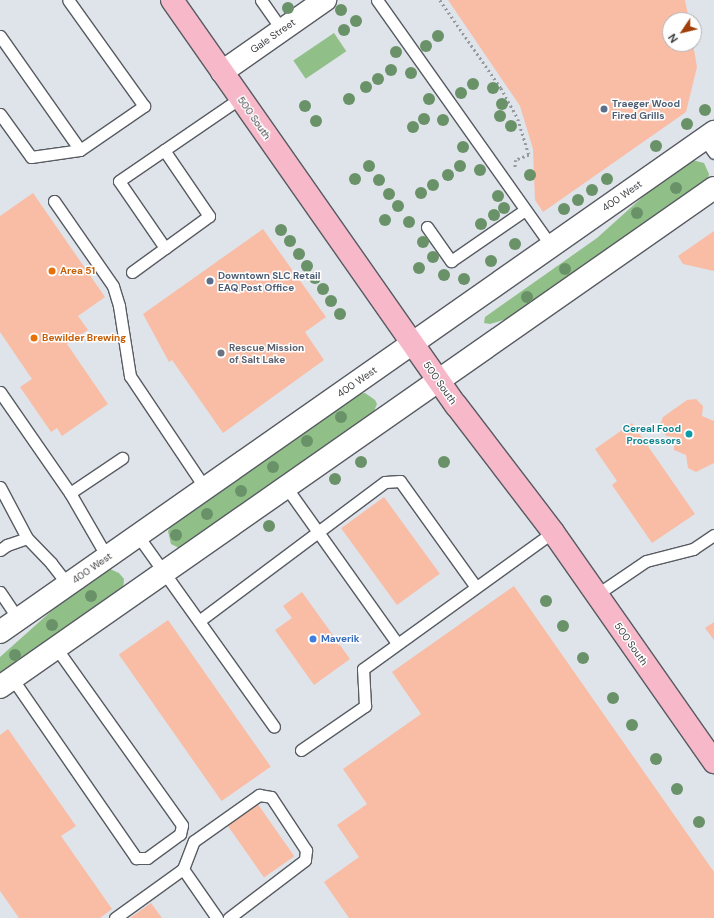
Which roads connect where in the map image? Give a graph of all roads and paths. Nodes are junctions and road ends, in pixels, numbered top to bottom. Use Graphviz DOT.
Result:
graph roads {
  1 [pos="68,0"];
  2 [pos="172,0"];
  3 [pos="261,0"];
  4 [pos="325,0"];
  5 [pos="377,0"];
  6 [pos="440,0"];
  7 [pos="282,30"];
  8 [pos="0,36"];
  9 [pos="222,72"];
  10 [pos="240,98"];
  11 [pos="0,114"];
  12 [pos="711,141"];
  13 [pos="80,150"];
  14 [pos="164,150"];
  15 [pos="512,173"];
  16 [pos="714,188"];
  17 [pos="54,200"];
  18 [pos="525,210"];
  19 [pos="426,227"];
  20 [pos="551,246"];
  21 [pos="165,248"];
  22 [pos="132,272"];
  23 [pos="413,343"];
  24 [pos="439,380"];
  25 [pos="0,392"];
  26 [pos="122,458"];
  27 [pos="0,487"];
  28 [pos="286,487"];
  29 [pos="205,488"];
  30 [pos="70,493"];
  31 [pos="553,532"];
  32 [pos="318,534"];
  33 [pos="714,535"];
  34 [pos="138,536"];
  35 [pos="27,538"];
  36 [pos="0,550"];
  37 [pos="107,557"];
  38 [pos="164,572"];
  39 [pos="68,585"];
  40 [pos="476,587"];
  41 [pos="0,592"];
  42 [pos="596,595"];
  43 [pos="18,619"];
  44 [pos="199,621"];
  45 [pos="0,632"];
  46 [pos="398,644"];
  47 [pos="56,648"];
  48 [pos="6,682"];
  49 [pos="274,727"];
  50 [pos="301,750"];
  51 [pos="714,762"];
  52 [pos="183,869"];
  53 [pos="115,918"];
  54 [pos="217,918"];
  55 [pos="229,918"];
  1 -- 13 [label="lane"];
  2 -- 9 [label="main road, 500 South"];
  3 -- 7 [label="lane"];
  4 -- 7 [label="street, Gale Street"];
  5 -- 18 [label="lane"];
  6 -- 15 [label="path"];
  7 -- 9 [label="street, Gale Street"];
  8 -- 13 [label="lane"];
  9 -- 10 [label="main road, 500 South"];
  10 -- 14 [label="lane"];
  10 -- 23 [label="main road, 500 South"];
  11 -- 13 [label="lane"];
  12 -- 20 [label="street, 400 West"];
  14 -- 21 [label="lane"];
  14 -- 21 [label="lane"];
  16 -- 24 [label="street"];
  17 -- 29 [label="lane"];
  18 -- 19 [label="lane"];
  18 -- 20 [label="lane"];
  20 -- 23 [label="street, 400 West"];
  21 -- 22 [label="lane"];
  23 -- 24 [label="main road, 500 South"];
  23 -- 29 [label="street, 400 West"];
  24 -- 28 [label="street"];
  24 -- 31 [label="main road, 500 South"];
  25 -- 30 [label="lane"];
  26 -- 30 [label="lane"];
  27 -- 35 [label="lane"];
  28 -- 32 [label="lane"];
  28 -- 38 [label="street"];
  29 -- 34 [label="street, 400 West"];
  30 -- 37 [label="lane"];
  31 -- 40 [label="lane"];
  31 -- 42 [label="main road, 500 South"];
  32 -- 40 [label="lane"];
  32 -- 44 [label="lane"];
  32 -- 46 [label="lane"];
  33 -- 42 [label="lane"];
  34 -- 37 [label="street, 400 West"];
  34 -- 38 [label="lane"];
  35 -- 36 [label="lane"];
  35 -- 39 [label="lane"];
  37 -- 39 [label="street, 400 West"];
  38 -- 44 [label="lane"];
  38 -- 47 [label="street"];
  39 -- 43 [label="street, 400 West"];
  40 -- 46 [label="lane"];
  41 -- 43 [label="lane"];
  42 -- 51 [label="main road, 500 South"];
  43 -- 45 [label="street, 400 West"];
  44 -- 49 [label="lane"];
  46 -- 50 [label="lane"];
  47 -- 48 [label="street"];
  47 -- 48 [label="lane"];
  52 -- 53 [label="lane"];
  52 -- 54 [label="lane"];
  52 -- 55 [label="lane"];
}
